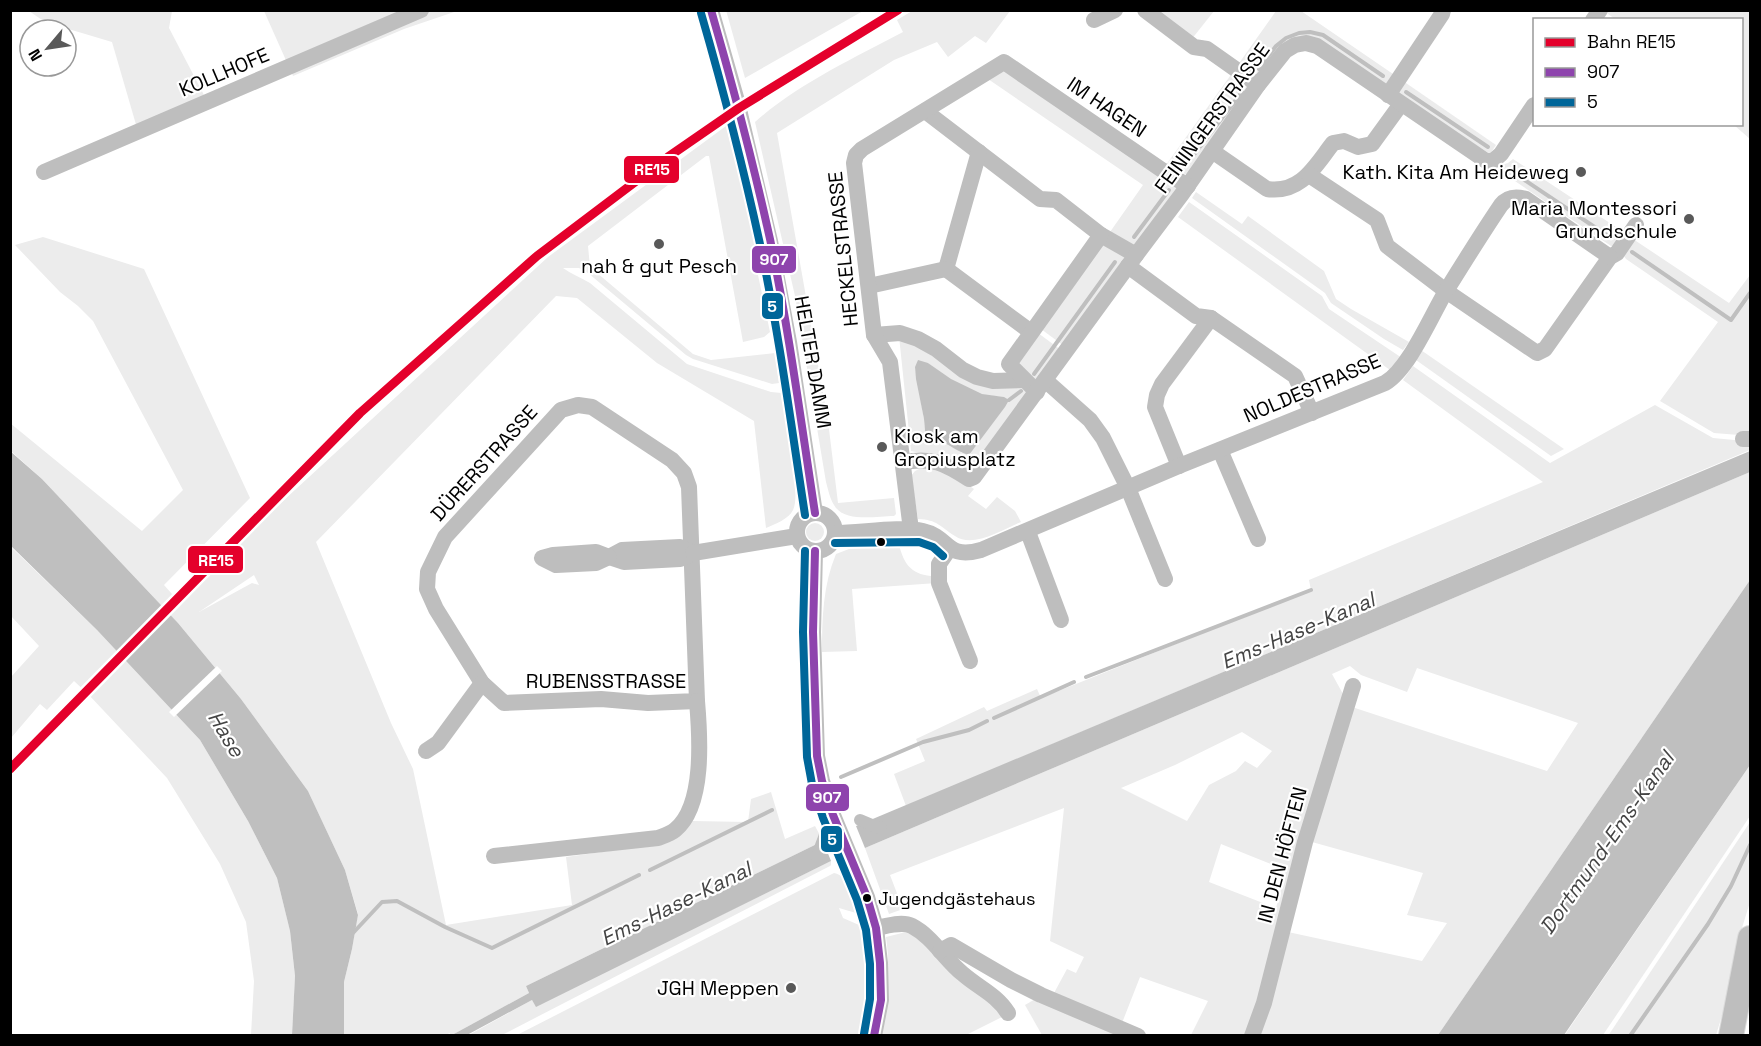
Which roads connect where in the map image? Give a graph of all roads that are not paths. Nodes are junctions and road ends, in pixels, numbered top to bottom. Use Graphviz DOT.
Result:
graph roads {
  1 [pos="421,10"];
  2 [pos="711,10"];
  3 [pos="1114,10"];
  4 [pos="1145,10"];
  5 [pos="1443,10"];
  6 [pos="1094,20"];
  7 [pos="1004,62"];
  8 [pos="1258,86"];
  9 [pos="1395,99"];
  10 [pos="1533,106"];
  11 [pos="925,111"];
  12 [pos="1212,151"];
  13 [pos="979,152"];
  14 [pos="44,172"];
  15 [pos="1309,175"];
  16 [pos="1188,186"];
  17 [pos="1636,225"];
  18 [pos="1101,235"];
  19 [pos="1610,257"];
  20 [pos="1132,260"];
  21 [pos="946,268"];
  22 [pos="869,286"];
  23 [pos="1446,291"];
  24 [pos="1211,318"];
  25 [pos="1031,332"];
  26 [pos="874,335"];
  27 [pos="1023,380"];
  28 [pos="1041,386"];
  29 [pos="1312,413"];
  30 [pos="1220,450"];
  31 [pos="903,462"];
  32 [pos="1179,466"];
  33 [pos="1128,488"];
  34 [pos="815,513"];
  35 [pos="911,530"];
  36 [pos="1028,532"];
  37 [pos="835,533"];
  38 [pos="797,536"];
  39 [pos="1258,539"];
  40 [pos="950,548"];
  41 [pos="814,551"];
  42 [pos="693,553"];
  43 [pos="609,557"];
  44 [pos="1165,579"];
  45 [pos="427,589"];
  46 [pos="1061,620"];
  47 [pos="970,661"];
  48 [pos="482,683"];
  49 [pos="1353,686"];
  50 [pos="697,701"];
  51 [pos="426,751"];
  52 [pos="494,856"];
  53 [pos="876,928"];
  54 [pos="1750,938"];
  55 [pos="940,951"];
  56 [pos="1750,977"];
  57 [pos="1008,1013"];
  58 [pos="874,1035"];
  59 [pos="1138,1035"];
  60 [pos="1252,1035"];
  61 [pos="1731,1035"];
  62 [pos="1742,1035"];
  1 -- 14 [label="street, KOLLHOFE"];
  2 -- 34 [label="street, HELTER DAMM"];
  3 -- 6 [label="street"];
  4 -- 8 [label="street"];
  5 -- 9 [label="street"];
  7 -- 11 [label="street, HECKELSTRASSE"];
  7 -- 16 [label="street, IM HAGEN"];
  8 -- 9 [label="street, FEININGERSTRASSE"];
  8 -- 12 [label="street, FEININGERSTRASSE"];
  9 -- 10 [label="street, FEININGERSTRASSE"];
  9 -- 15 [label="street"];
  11 -- 13 [label="street"];
  11 -- 22 [label="street, HECKELSTRASSE"];
  12 -- 15 [label="street"];
  12 -- 16 [label="street, FEININGERSTRASSE"];
  13 -- 18 [label="street"];
  13 -- 21 [label="street"];
  15 -- 23 [label="street"];
  16 -- 20 [label="street, FEININGERSTRASSE"];
  17 -- 19 [label="street"];
  18 -- 20 [label="street"];
  18 -- 25 [label="street"];
  19 -- 23 [label="street"];
  19 -- 23 [label="street, NOLDESTRASSE"];
  20 -- 24 [label="street"];
  20 -- 28 [label="street, FEININGERSTRASSE"];
  21 -- 22 [label="street"];
  21 -- 25 [label="street"];
  22 -- 26 [label="street, HECKELSTRASSE"];
  23 -- 29 [label="street, NOLDESTRASSE"];
  24 -- 29 [label="street"];
  24 -- 32 [label="street"];
  25 -- 27 [label="street"];
  26 -- 27 [label="street"];
  26 -- 31 [label="street"];
  27 -- 28 [label="street"];
  28 -- 31 [label="street, FEININGERSTRASSE"];
  28 -- 33 [label="street"];
  29 -- 30 [label="street, NOLDESTRASSE"];
  30 -- 32 [label="street, NOLDESTRASSE"];
  30 -- 39 [label="street"];
  31 -- 35 [label="street"];
  32 -- 33 [label="street, NOLDESTRASSE"];
  33 -- 36 [label="street, NOLDESTRASSE"];
  33 -- 44 [label="street"];
  34 -- 37 [label="street"];
  34 -- 38 [label="street"];
  35 -- 37 [label="street"];
  35 -- 40 [label="street"];
  36 -- 40 [label="street, NOLDESTRASSE"];
  36 -- 46 [label="street"];
  37 -- 41 [label="street"];
  38 -- 41 [label="street"];
  38 -- 42 [label="street"];
  40 -- 47 [label="street"];
  41 -- 53 [label="street"];
  42 -- 43 [label="street"];
  42 -- 45 [label="street, DÜRERSTRASSE"];
  42 -- 50 [label="street, RUBENSSTRASSE"];
  45 -- 48 [label="street, RUBENSSTRASSE"];
  48 -- 50 [label="street, RUBENSSTRASSE"];
  48 -- 51 [label="street"];
  49 -- 60 [label="street, IN DEN HÖFTEN"];
  50 -- 52 [label="street"];
  53 -- 55 [label="street"];
  53 -- 58 [label="street"];
  54 -- 61 [label="highway"];
  55 -- 57 [label="street"];
  55 -- 59 [label="street"];
  56 -- 62 [label="highway"];
}
